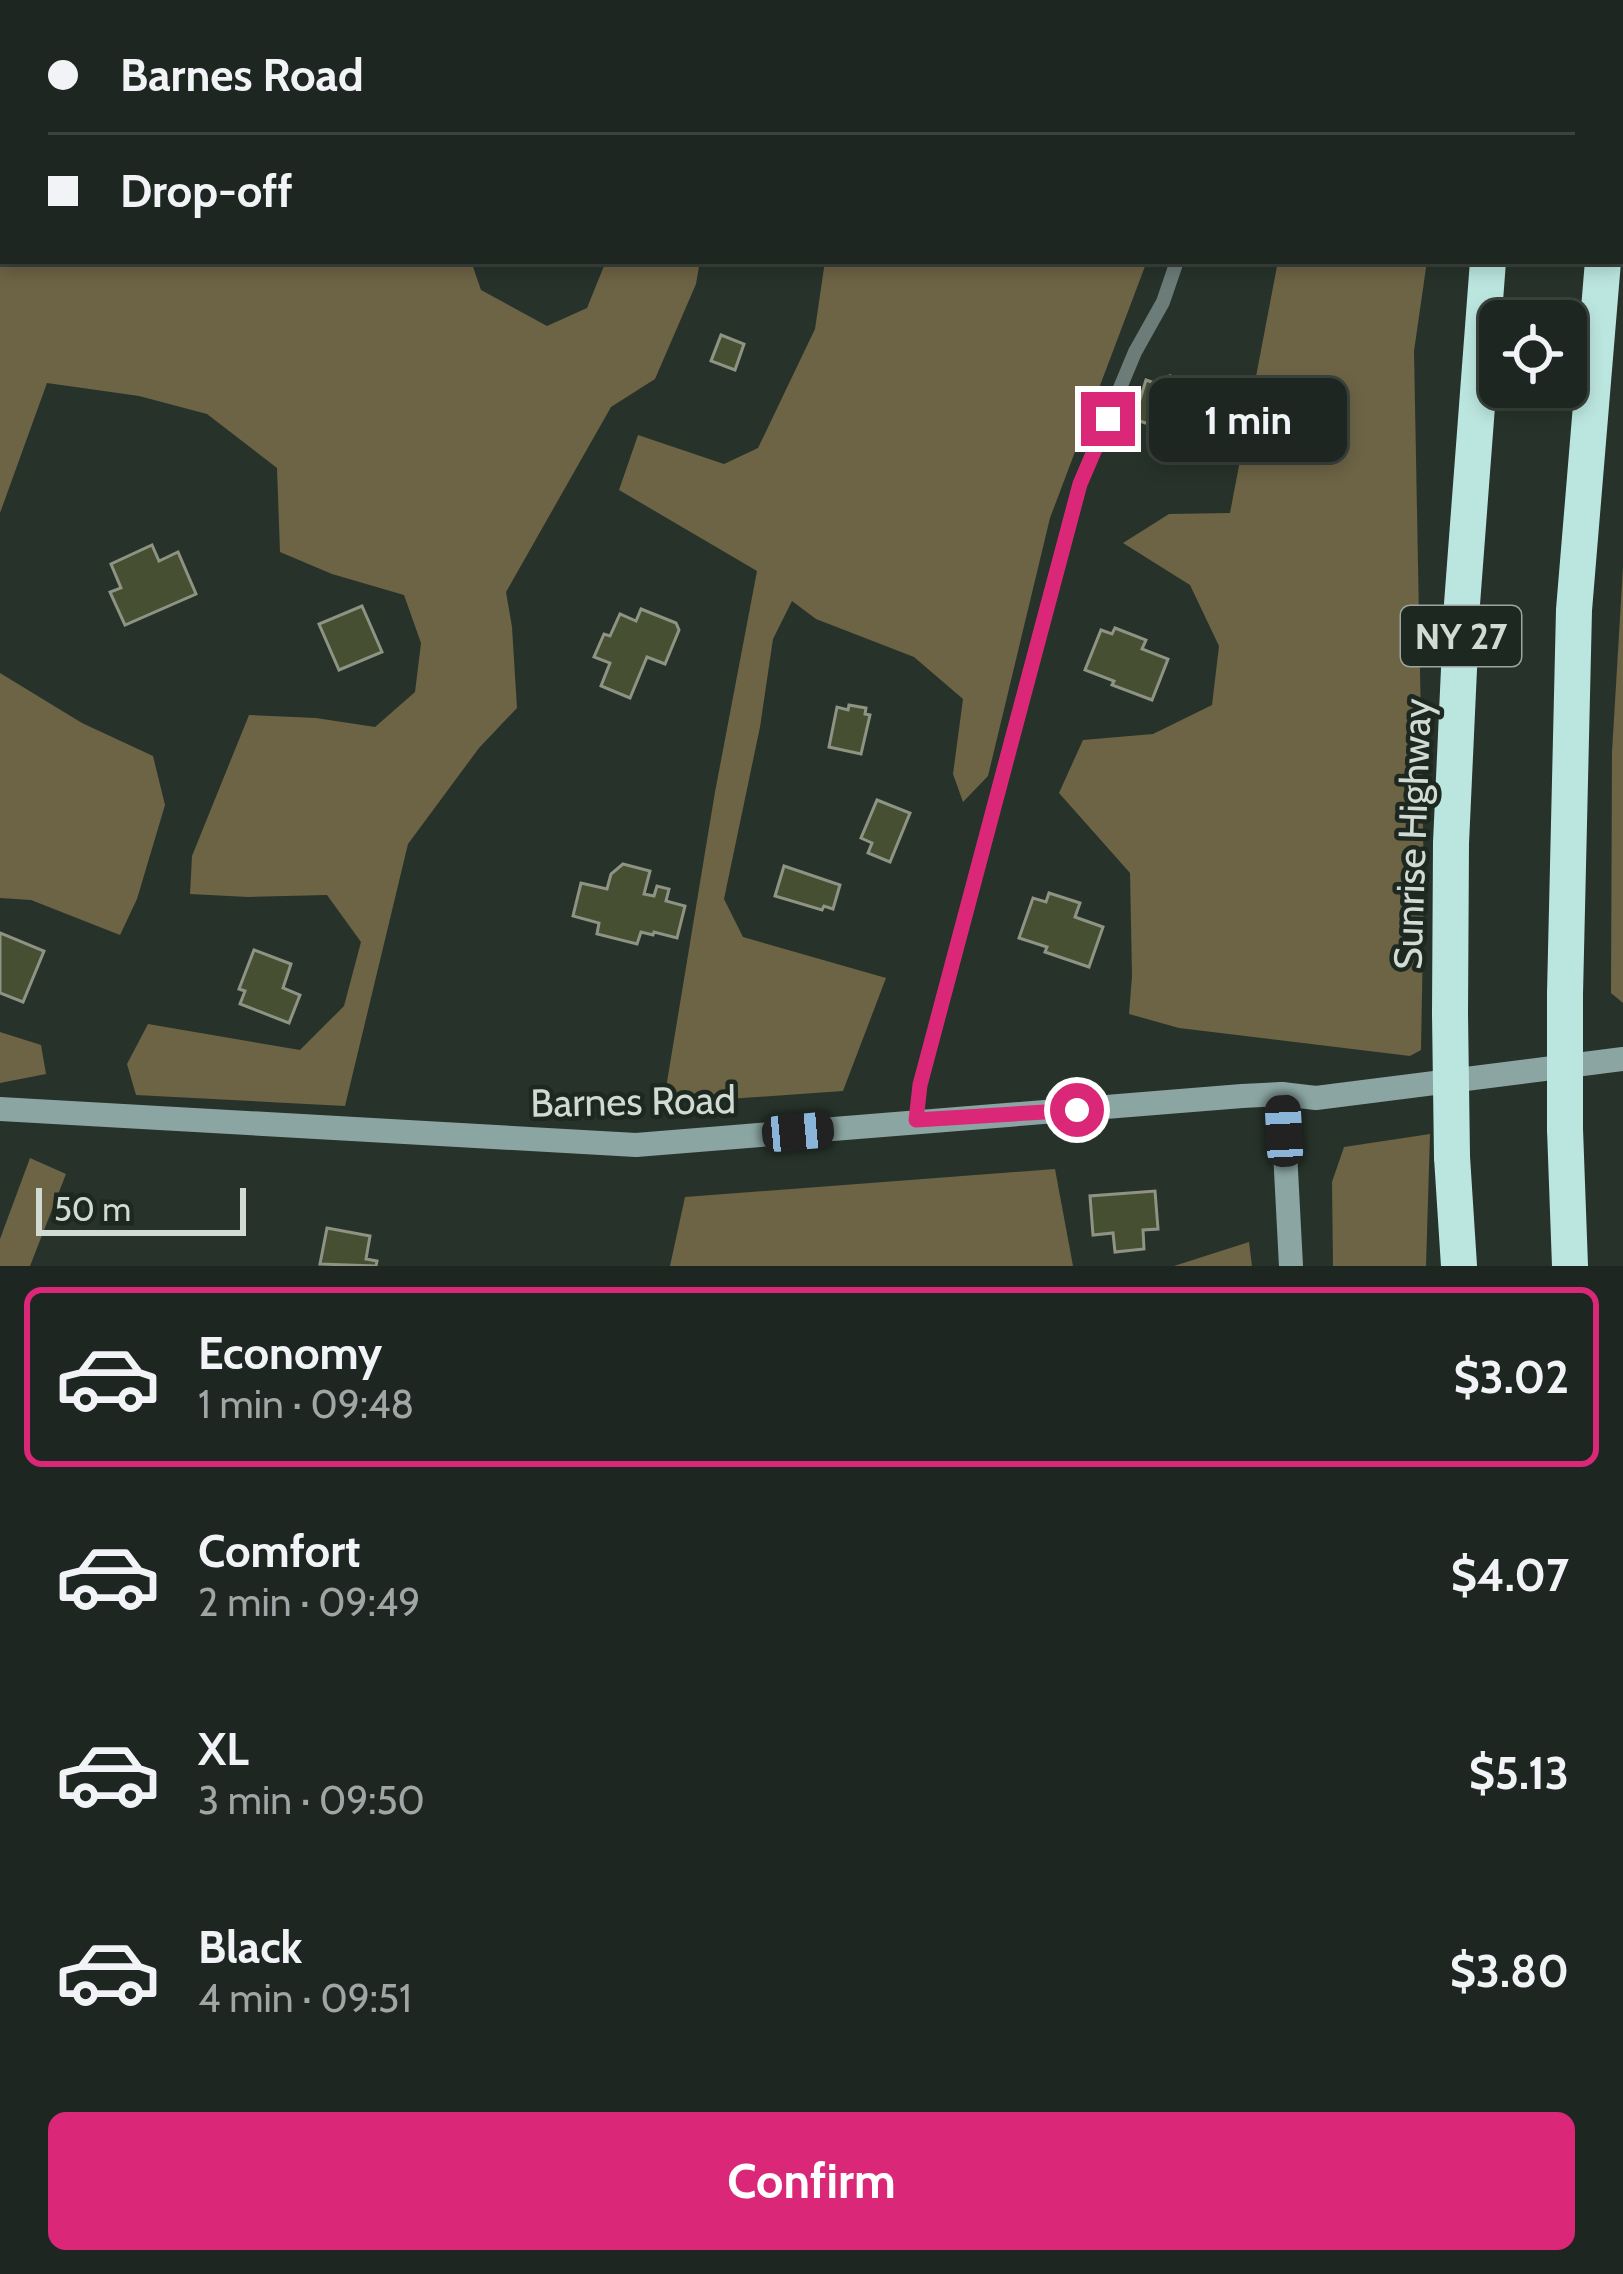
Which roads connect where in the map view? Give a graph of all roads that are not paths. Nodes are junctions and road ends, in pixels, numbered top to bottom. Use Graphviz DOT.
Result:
graph roads {
  1 [pos="1177,264"];
  2 [pos="1488,264"];
  3 [pos="1603,264"];
  4 [pos="1623,1059"];
  5 [pos="1282,1094"];
  6 [pos="0,1109"];
  7 [pos="916,1120"];
  8 [pos="1291,1266"];
  9 [pos="1459,1266"];
  10 [pos="1570,1266"];
  1 -- 7 [label="lane"];
  2 -- 9 [label="highway, Sunrise Highway / NY 27, bridge"];
  3 -- 10 [label="highway, NY 27, bridge"];
  4 -- 5 [label="street, Barnes Road"];
  5 -- 7 [label="street, Barnes Road"];
  5 -- 8 [label="street"];
  6 -- 7 [label="street, Barnes Road"];
}
